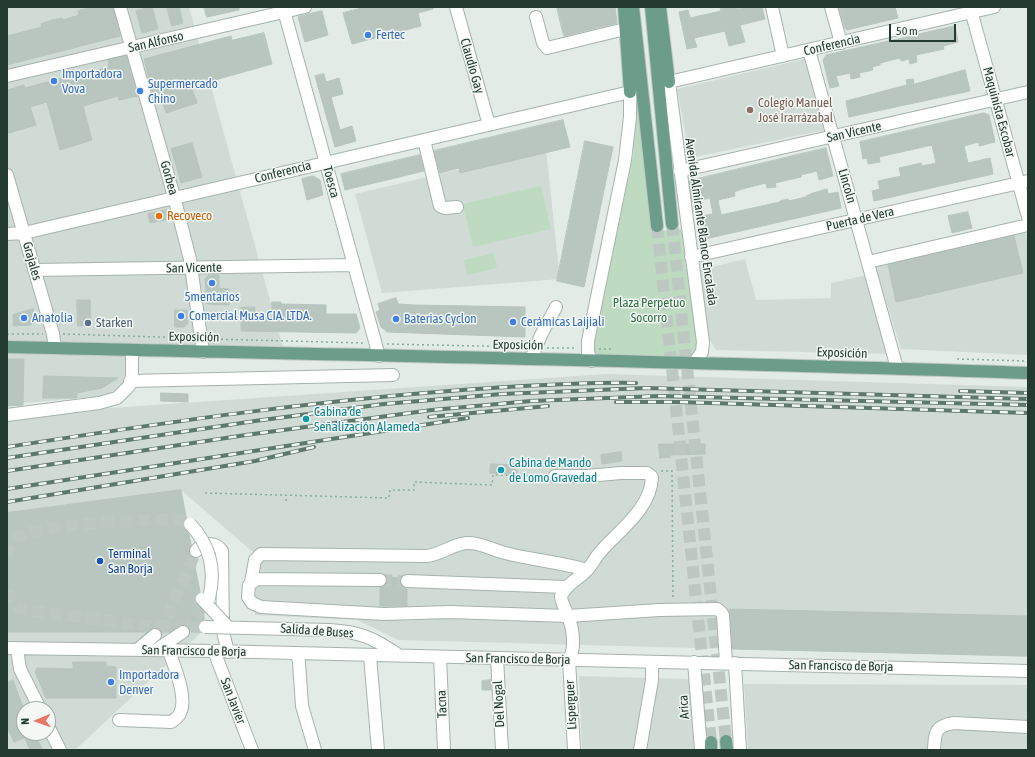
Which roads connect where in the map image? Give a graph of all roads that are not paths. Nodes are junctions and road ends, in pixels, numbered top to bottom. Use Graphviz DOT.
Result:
graph roads {
  1 [pos="120,7"];
  2 [pos="305,7"];
  3 [pos="456,7"];
  4 [pos="624,7"];
  5 [pos="633,7"];
  6 [pos="650,7"];
  7 [pos="660,7"];
  8 [pos="772,7"];
  9 [pos="831,7"];
  10 [pos="994,7"];
  11 [pos="284,9"];
  12 [pos="971,10"];
  13 [pos="536,17"];
  14 [pos="624,30"];
  15 [pos="841,43"];
  16 [pos="131,48"];
  17 [pos="809,50"];
  18 [pos="783,56"];
  19 [pos="7,76"];
  20 [pos="669,82"];
  21 [pos="630,92"];
  22 [pos="1028,92"];
  23 [pos="995,99"];
  24 [pos="489,126"];
  25 [pos="833,136"];
  26 [pos="424,140"];
  27 [pos="326,162"];
  28 [pos="680,171"];
  29 [pos="7,175"];
  30 [pos="1023,182"];
  31 [pos="174,199"];
  32 [pos="457,207"];
  33 [pos="1028,218"];
  34 [pos="856,220"];
  35 [pos="672,224"];
  36 [pos="1028,225"];
  37 [pos="657,226"];
  38 [pos="24,233"];
  39 [pos="7,234"];
  40 [pos="692,256"];
  41 [pos="868,262"];
  42 [pos="354,265"];
  43 [pos="192,268"];
  44 [pos="34,270"];
  45 [pos="556,307"];
  46 [pos="7,347"];
  47 [pos="55,348"];
  48 [pos="132,350"];
  49 [pos="203,352"];
  50 [pos="379,356"];
  51 [pos="531,360"];
  52 [pos="592,361"];
  53 [pos="695,362"];
  54 [pos="897,368"];
  55 [pos="1028,373"];
  56 [pos="393,375"];
  57 [pos="130,381"];
  58 [pos="7,415"];
  59 [pos="555,476"];
  60 [pos="190,524"];
  61 [pos="196,551"];
  62 [pos="587,570"];
  63 [pos="380,580"];
  64 [pos="407,581"];
  65 [pos="252,582"];
  66 [pos="566,587"];
  67 [pos="568,616"];
  68 [pos="205,627"];
  69 [pos="228,627"];
  70 [pos="183,632"];
  71 [pos="155,635"];
  72 [pos="12,648"];
  73 [pos="137,650"];
  74 [pos="156,650"];
  75 [pos="169,650"];
  76 [pos="214,651"];
  77 [pos="228,652"];
  78 [pos="297,654"];
  79 [pos="370,656"];
  80 [pos="400,656"];
  81 [pos="440,657"];
  82 [pos="497,658"];
  83 [pos="569,660"];
  84 [pos="652,662"];
  85 [pos="694,662"];
  86 [pos="730,663"];
  87 [pos="1028,671"];
  88 [pos="36,701"];
  89 [pos="119,720"];
  90 [pos="1028,727"];
  91 [pos="56,741"];
  92 [pos="60,750"];
  93 [pos="252,750"];
  94 [pos="315,750"];
  95 [pos="378,750"];
  96 [pos="444,750"];
  97 [pos="502,750"];
  98 [pos="574,750"];
  99 [pos="640,750"];
  100 [pos="701,750"];
  101 [pos="740,750"];
  102 [pos="934,750"];
  1 -- 16 [label="street, Gorbea"];
  2 -- 11 [label="street, San Alfonso"];
  3 -- 24 [label="street, Claudio Gay"];
  4 -- 14 [label="main road"];
  5 -- 37 [label="main road"];
  6 -- 35 [label="main road, Avenida Almirante Blanco Encalada"];
  7 -- 20 [label="main road"];
  8 -- 18 [label="street"];
  9 -- 15 [label="street"];
  10 -- 12 [label="street, Conferencia"];
  11 -- 16 [label="street, San Alfonso"];
  11 -- 27 [label="street, Toesca"];
  12 -- 15 [label="street, Conferencia"];
  12 -- 23 [label="street, Maquinista Escobar"];
  13 -- 14 [label="street"];
  14 -- 21 [label="main road"];
  15 -- 17 [label="street, Conferencia"];
  16 -- 19 [label="street, San Alfonso"];
  16 -- 31 [label="street, Gorbea"];
  17 -- 18 [label="street, Conferencia"];
  17 -- 25 [label="street, Lincoln"];
  18 -- 20 [label="street, Conferencia"];
  20 -- 28 [label="street, Avenida Almirante Blanco Encalada"];
  21 -- 24 [label="street, Conferencia"];
  21 -- 52 [label="street"];
  22 -- 23 [label="street, San Vicente"];
  23 -- 25 [label="street, San Vicente"];
  23 -- 30 [label="street, Maquinista Escobar"];
  24 -- 26 [label="street, Conferencia"];
  25 -- 28 [label="street, San Vicente"];
  25 -- 34 [label="street, Lincoln"];
  26 -- 27 [label="street, Conferencia"];
  26 -- 32 [label="street"];
  27 -- 31 [label="street, Conferencia"];
  27 -- 42 [label="street, Toesca"];
  28 -- 40 [label="street, Avenida Almirante Blanco Encalada"];
  29 -- 38 [label="street, Grajales"];
  30 -- 33 [label="street, Maquinista Escobar"];
  30 -- 34 [label="street, Puerta de Vera"];
  31 -- 38 [label="street, Conferencia"];
  31 -- 43 [label="street, Gorbea"];
  34 -- 40 [label="street, Puerta de Vera"];
  34 -- 41 [label="street, Lincoln"];
  36 -- 41 [label="street"];
  38 -- 39 [label="street, Conferencia"];
  38 -- 44 [label="street, Grajales"];
  40 -- 53 [label="street, Avenida Almirante Blanco Encalada"];
  41 -- 54 [label="street, Lincoln"];
  42 -- 43 [label="street, San Vicente"];
  42 -- 50 [label="street, Toesca"];
  43 -- 44 [label="street, San Vicente"];
  43 -- 49 [label="street, Gorbea"];
  44 -- 47 [label="street, Grajales"];
  45 -- 51 [label="street"];
  46 -- 47 [label="main road, Exposición"];
  47 -- 48 [label="main road, Exposición"];
  48 -- 49 [label="main road, Exposición"];
  48 -- 57 [label="street"];
  49 -- 50 [label="main road, Exposición"];
  50 -- 51 [label="main road, Exposición"];
  51 -- 52 [label="main road, Exposición"];
  52 -- 53 [label="main road, Exposición"];
  53 -- 54 [label="main road, Exposición"];
  54 -- 55 [label="main road, Exposición"];
  56 -- 57 [label="street"];
  57 -- 58 [label="street"];
  59 -- 62 [label="street"];
  60 -- 69 [label="street, bridge"];
  61 -- 77 [label="street"];
  62 -- 65 [label="street"];
  62 -- 66 [label="street"];
  63 -- 65 [label="street"];
  64 -- 66 [label="street"];
  65 -- 67 [label="street"];
  66 -- 67 [label="street, Lisperguer"];
  67 -- 83 [label="street, Lisperguer"];
  67 -- 86 [label="street"];
  68 -- 69 [label="street, Salida de Buses, bridge"];
  69 -- 80 [label="street, Salida de Buses, bridge"];
  70 -- 74 [label="street"];
  71 -- 73 [label="street"];
  72 -- 73 [label="street, San Francisco de Borja"];
  72 -- 88 [label="street"];
  73 -- 74 [label="street, San Francisco de Borja"];
  74 -- 75 [label="street, San Francisco de Borja"];
  75 -- 76 [label="street, San Francisco de Borja"];
  75 -- 89 [label="street"];
  76 -- 77 [label="street, San Francisco de Borja"];
  76 -- 93 [label="street, San Javier"];
  77 -- 78 [label="street, San Francisco de Borja"];
  78 -- 79 [label="street, San Francisco de Borja"];
  78 -- 94 [label="street"];
  79 -- 80 [label="street, San Francisco de Borja"];
  79 -- 95 [label="street"];
  80 -- 81 [label="street, San Francisco de Borja"];
  81 -- 82 [label="street, San Francisco de Borja"];
  81 -- 96 [label="street, Tacna"];
  82 -- 83 [label="street, San Francisco de Borja"];
  82 -- 97 [label="street, Del Nogal"];
  83 -- 84 [label="street, San Francisco de Borja"];
  83 -- 98 [label="street, Lisperguer"];
  84 -- 85 [label="street, San Francisco de Borja"];
  84 -- 99 [label="street"];
  85 -- 86 [label="street, San Francisco de Borja"];
  85 -- 100 [label="street, Arica"];
  86 -- 87 [label="street, San Francisco de Borja"];
  86 -- 101 [label="street"];
  90 -- 102 [label="street"];
  91 -- 92 [label="street"];
}
